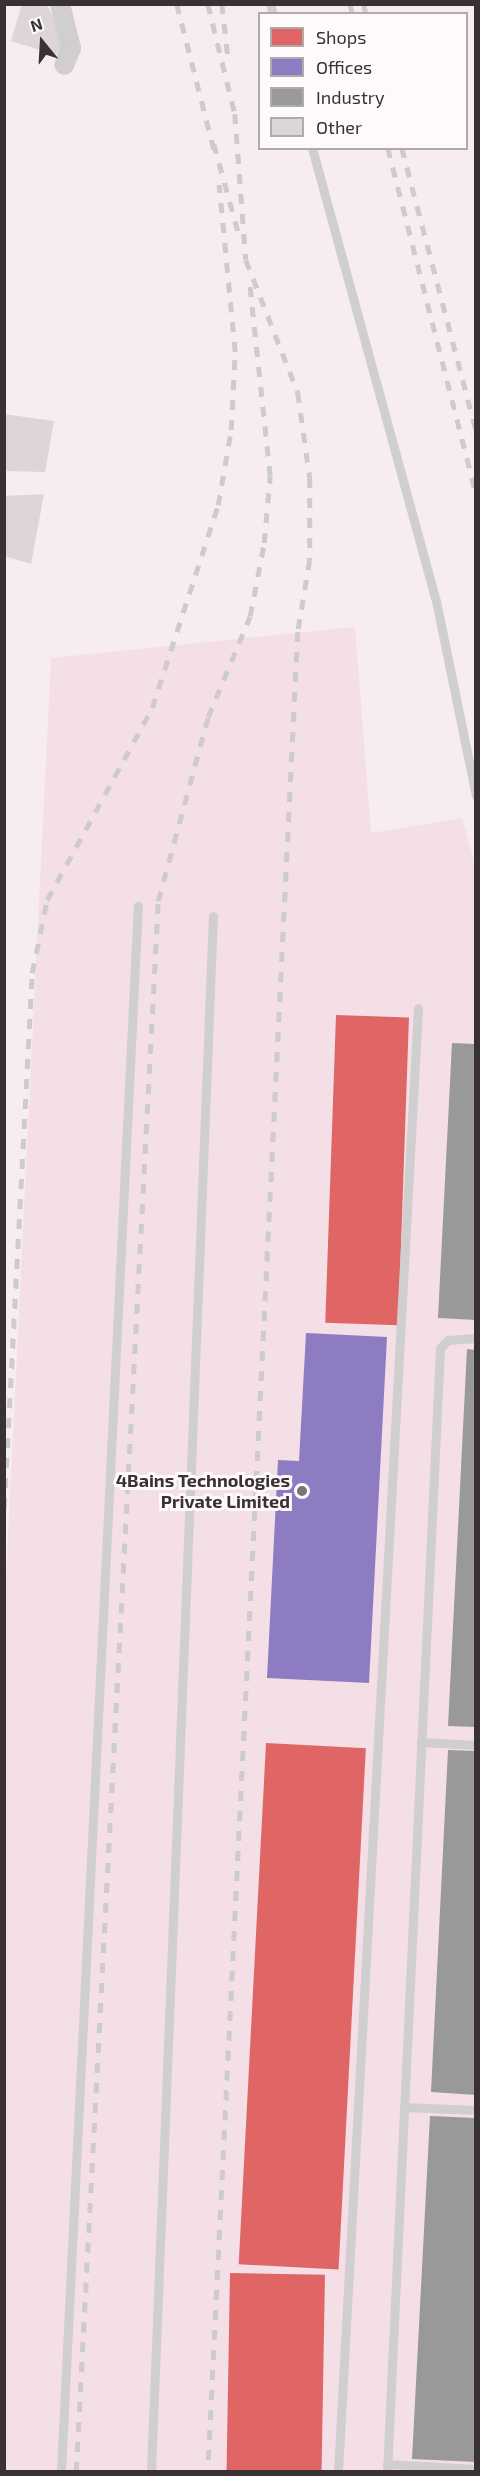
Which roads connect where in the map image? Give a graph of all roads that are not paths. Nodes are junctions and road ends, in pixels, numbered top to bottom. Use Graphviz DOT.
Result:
graph roads {
  1 [pos="60,4"];
  2 [pos="64,64"];
  3 [pos="313,150"];
  4 [pos="476,796"];
  5 [pos="138,906"];
  6 [pos="213,916"];
  7 [pos="418,1008"];
  8 [pos="476,1338"];
  9 [pos="421,1742"];
  10 [pos="476,1745"];
  11 [pos="404,2107"];
  12 [pos="476,2110"];
  13 [pos="387,2468"];
  14 [pos="476,2469"];
  15 [pos="61,2472"];
  16 [pos="151,2472"];
  17 [pos="338,2472"];
  1 -- 2 [label="street"];
  3 -- 4 [label="lane"];
  5 -- 15 [label="lane"];
  6 -- 16 [label="lane"];
  7 -- 17 [label="lane"];
  8 -- 9 [label="lane"];
  9 -- 10 [label="lane"];
  9 -- 11 [label="lane"];
  11 -- 12 [label="lane"];
  11 -- 13 [label="lane"];
  13 -- 14 [label="lane"];
}
